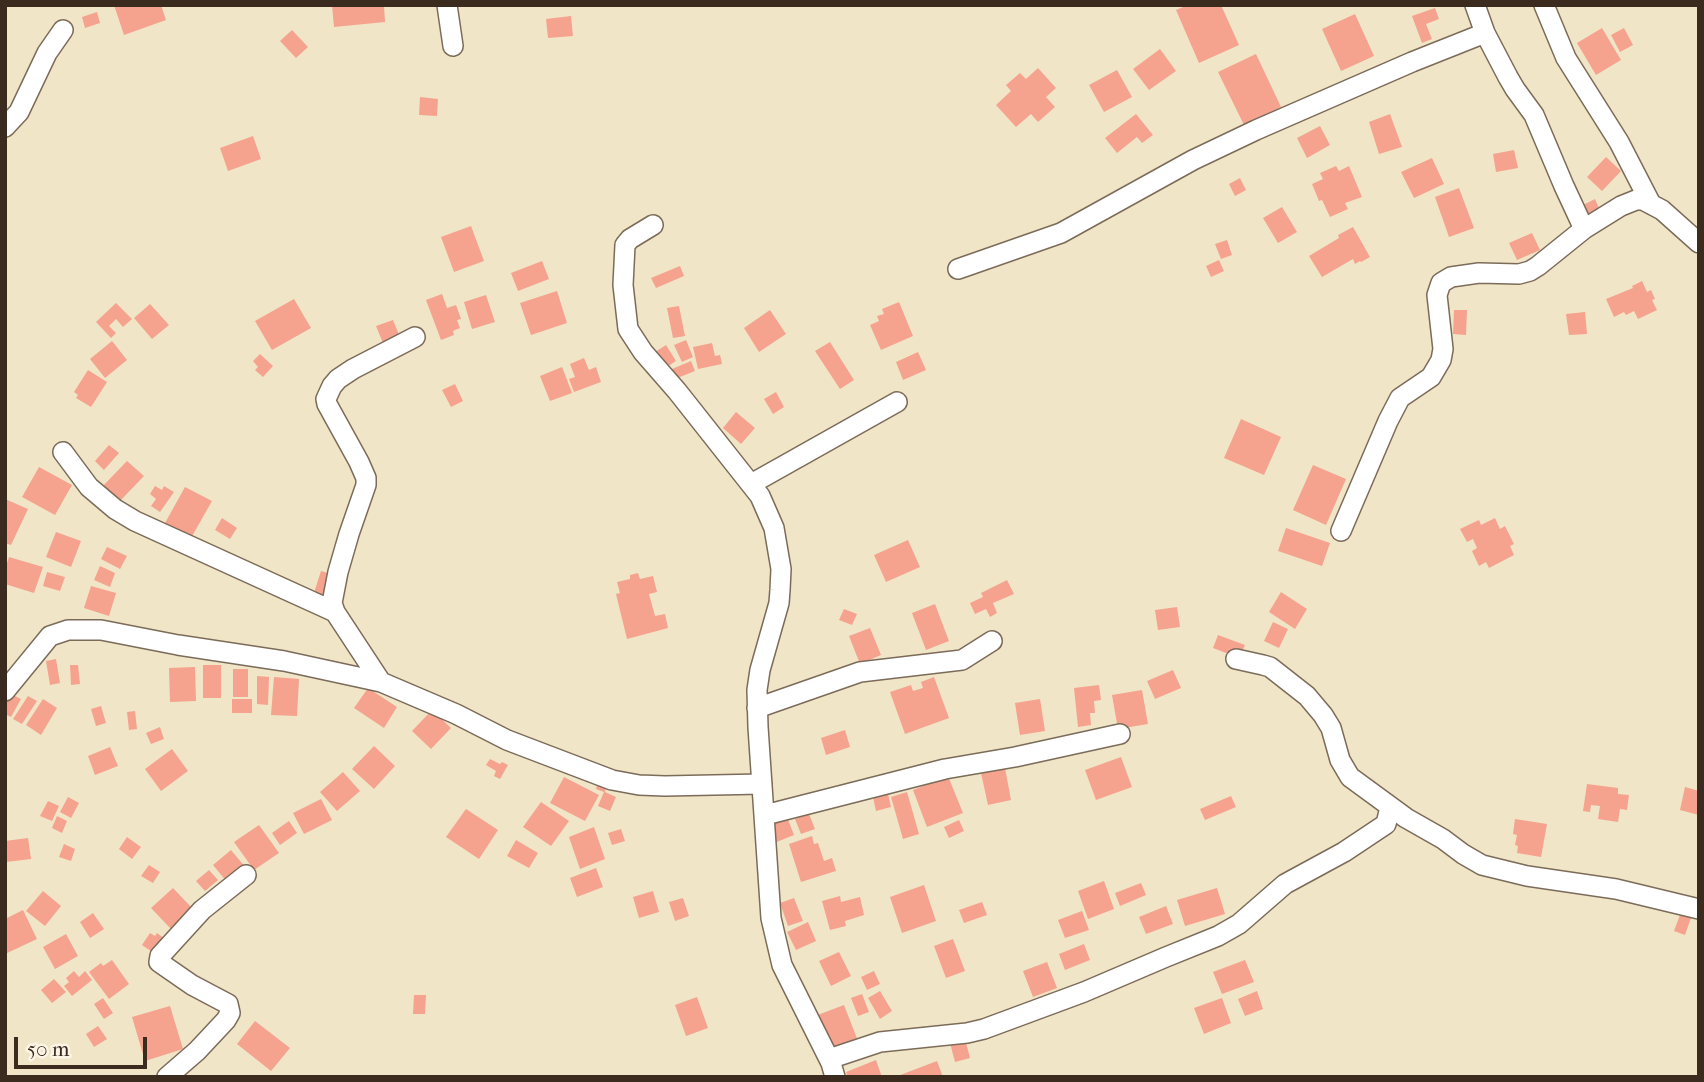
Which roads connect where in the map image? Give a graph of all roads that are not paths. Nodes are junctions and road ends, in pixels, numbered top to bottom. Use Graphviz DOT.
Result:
graph roads {
  1 [pos="447,5"];
  2 [pos="1475,5"];
  3 [pos="1544,5"];
  4 [pos="63,30"];
  5 [pos="1485,33"];
  6 [pos="453,46"];
  7 [pos="5,127"];
  8 [pos="1651,204"];
  9 [pos="653,225"];
  10 [pos="1584,229"];
  11 [pos="1699,243"];
  12 [pos="958,269"];
  13 [pos="415,337"];
  14 [pos="897,402"];
  15 [pos="63,452"];
  16 [pos="751,484"];
  17 [pos="1341,531"];
  18 [pos="335,612"];
  19 [pos="992,642"];
  20 [pos="1236,659"];
  21 [pos="381,682"];
  22 [pos="5,691"];
  23 [pos="758,708"];
  24 [pos="1120,734"];
  25 [pos="762,784"];
  26 [pos="1390,807"];
  27 [pos="765,815"];
  28 [pos="246,874"];
  29 [pos="1699,909"];
  30 [pos="832,1068"];
  31 [pos="167,1077"];
  1 -- 6 [label="street"];
  2 -- 5 [label="street"];
  3 -- 8 [label="street"];
  4 -- 7 [label="street"];
  5 -- 10 [label="street"];
  5 -- 12 [label="street"];
  8 -- 10 [label="street"];
  8 -- 11 [label="street"];
  9 -- 16 [label="street"];
  10 -- 17 [label="street"];
  13 -- 18 [label="street"];
  14 -- 16 [label="street"];
  15 -- 18 [label="street"];
  16 -- 23 [label="street"];
  18 -- 21 [label="street"];
  19 -- 23 [label="street"];
  20 -- 26 [label="street"];
  21 -- 22 [label="street"];
  21 -- 25 [label="street"];
  23 -- 25 [label="street"];
  24 -- 27 [label="street"];
  25 -- 27 [label="street"];
  26 -- 29 [label="street"];
  26 -- 30 [label="street"];
  27 -- 30 [label="street"];
  28 -- 31 [label="street"];
}
